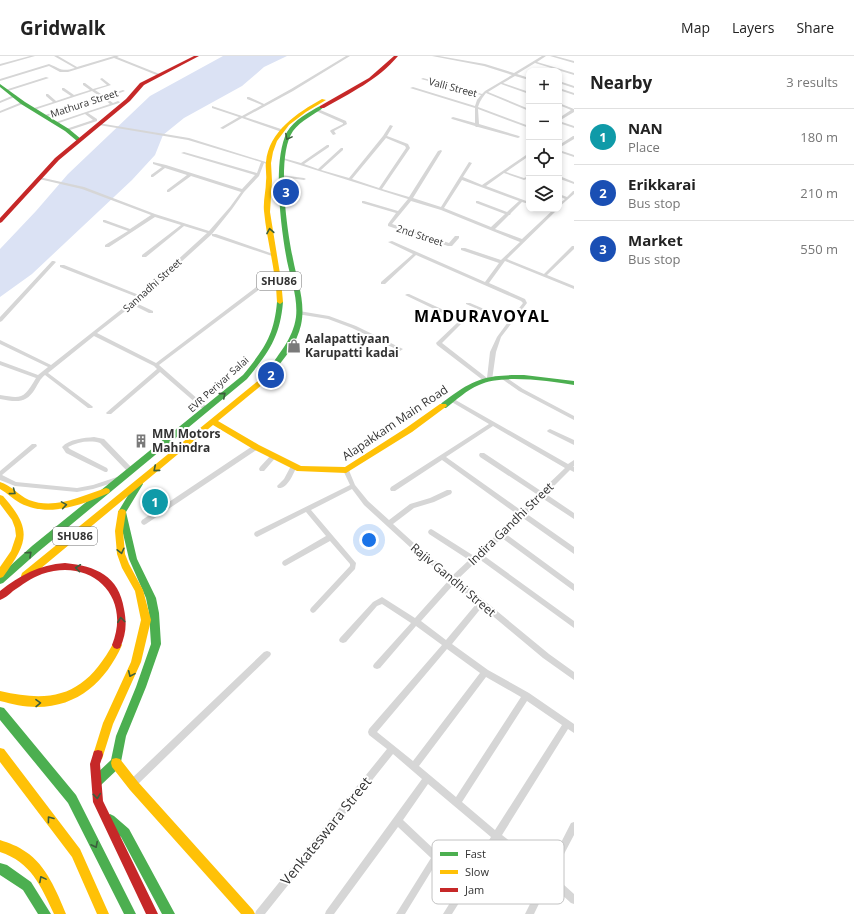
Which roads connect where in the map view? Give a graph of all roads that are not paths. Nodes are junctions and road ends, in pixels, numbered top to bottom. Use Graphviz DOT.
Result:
graph roads {
  1 [pos="33,56"];
  2 [pos="56,56"];
  3 [pos="348,56"];
  4 [pos="388,56"];
  5 [pos="396,56"];
  6 [pos="434,56"];
  7 [pos="544,56"];
  8 [pos="552,56"];
  9 [pos="115,57"];
  10 [pos="194,57"];
  11 [pos="535,62"];
  12 [pos="574,62"];
  13 [pos="0,65"];
  14 [pos="76,67"];
  15 [pos="515,74"];
  16 [pos="574,74"];
  17 [pos="160,75"];
  18 [pos="47,78"];
  19 [pos="526,78"];
  20 [pos="102,79"];
  21 [pos="423,79"];
  22 [pos="0,80"];
  23 [pos="501,83"];
  24 [pos="562,83"];
  25 [pos="84,84"];
  26 [pos="356,85"];
  27 [pos="574,87"];
  28 [pos="412,88"];
  29 [pos="3,89"];
  30 [pos="63,89"];
  31 [pos="92,90"];
  32 [pos="562,90"];
  33 [pos="123,91"];
  34 [pos="526,92"];
  35 [pos="484,94"];
  36 [pos="574,94"];
  37 [pos="47,95"];
  38 [pos="15,96"];
  39 [pos="73,96"];
  40 [pos="103,97"];
  41 [pos="248,98"];
  42 [pos="0,102"];
  43 [pos="56,102"];
  44 [pos="118,102"];
  45 [pos="23,103"];
  46 [pos="112,104"];
  47 [pos="265,105"];
  48 [pos="562,105"];
  49 [pos="213,107"];
  50 [pos="477,108"];
  51 [pos="33,109"];
  52 [pos="526,109"];
  53 [pos="317,110"];
  54 [pos="574,110"];
  55 [pos="0,112"];
  56 [pos="85,113"];
  57 [pos="572,114"];
  58 [pos="44,116"];
  59 [pos="242,117"];
  60 [pos="453,118"];
  61 [pos="562,119"];
  62 [pos="562,122"];
  63 [pos="55,123"];
  64 [pos="100,124"];
  65 [pos="391,126"];
  66 [pos="477,126"];
  67 [pos="526,126"];
  68 [pos="574,127"];
  69 [pos="222,128"];
  70 [pos="67,130"];
  71 [pos="280,130"];
  72 [pos="334,134"];
  73 [pos="385,136"];
  74 [pos="518,137"];
  75 [pos="574,138"];
  76 [pos="79,140"];
  77 [pos="561,140"];
  78 [pos="566,142"];
  79 [pos="562,145"];
  80 [pos="328,146"];
  81 [pos="342,149"];
  82 [pos="440,152"];
  83 [pos="562,152"];
  84 [pos="183,153"];
  85 [pos="526,156"];
  86 [pos="574,156"];
  87 [pos="283,159"];
  88 [pos="154,163"];
  89 [pos="266,163"];
  90 [pos="470,163"];
  91 [pos="302,164"];
  92 [pos="165,166"];
  93 [pos="320,169"];
  94 [pos="503,172"];
  95 [pos="191,174"];
  96 [pos="258,175"];
  97 [pos="152,176"];
  98 [pos="282,176"];
  99 [pos="40,178"];
  100 [pos="461,178"];
  101 [pos="526,178"];
  102 [pos="562,178"];
  103 [pos="304,179"];
  104 [pos="350,180"];
  105 [pos="574,183"];
  106 [pos="483,186"];
  107 [pos="380,189"];
  108 [pos="168,191"];
  109 [pos="244,191"];
  110 [pos="574,192"];
  111 [pos="562,196"];
  112 [pos="411,198"];
  113 [pos="567,198"];
  114 [pos="522,200"];
  115 [pos="364,202"];
  116 [pos="477,202"];
  117 [pos="526,202"];
  118 [pos="562,203"];
  119 [pos="442,209"];
  120 [pos="553,212"];
  121 [pos="398,213"];
  122 [pos="509,214"];
  123 [pos="154,215"];
  124 [pos="0,221"];
  125 [pos="104,221"];
  126 [pos="183,225"];
  127 [pos="492,229"];
  128 [pos="130,230"];
  129 [pos="212,234"];
  130 [pos="457,237"];
  131 [pos="522,241"];
  132 [pos="390,242"];
  133 [pos="107,246"];
  134 [pos="288,246"];
  135 [pos="574,247"];
  136 [pos="463,249"];
  137 [pos="273,251"];
  138 [pos="416,253"];
  139 [pos="144,256"];
  140 [pos="503,261"];
  141 [pos="54,262"];
  142 [pos="62,266"];
  143 [pos="278,273"];
  144 [pos="544,276"];
  145 [pos="383,283"];
  146 [pos="486,284"];
  147 [pos="574,288"];
  148 [pos="407,295"];
  149 [pos="140,297"];
  150 [pos="133,303"];
  151 [pos="468,304"];
  152 [pos="152,312"];
  153 [pos="300,313"];
  154 [pos="0,320"];
  155 [pos="511,322"];
  156 [pos="94,334"];
  157 [pos="0,342"];
  158 [pos="400,349"];
  159 [pos="0,363"];
  160 [pos="52,367"];
  161 [pos="158,367"];
  162 [pos="45,373"];
  163 [pos="39,377"];
  164 [pos="504,378"];
  165 [pos="488,379"];
  166 [pos="574,384"];
  167 [pos="0,397"];
  168 [pos="452,400"];
  169 [pos="90,407"];
  170 [pos="206,409"];
  171 [pos="109,414"];
  172 [pos="574,418"];
  173 [pos="213,422"];
  174 [pos="492,424"];
  175 [pos="550,431"];
  176 [pos="574,443"];
  177 [pos="34,446"];
  178 [pos="256,447"];
  179 [pos="482,455"];
  180 [pos="274,456"];
  181 [pos="442,457"];
  182 [pos="294,466"];
  183 [pos="572,467"];
  184 [pos="262,469"];
  185 [pos="105,470"];
  186 [pos="346,470"];
  187 [pos="130,471"];
  188 [pos="0,476"];
  189 [pos="124,477"];
  190 [pos="139,484"];
  191 [pos="0,485"];
  192 [pos="280,486"];
  193 [pos="353,486"];
  194 [pos="393,489"];
  195 [pos="106,491"];
  196 [pos="449,492"];
  197 [pos="542,494"];
  198 [pos="0,498"];
  199 [pos="307,509"];
  200 [pos="122,512"];
  201 [pos="524,514"];
  202 [pos="574,516"];
  203 [pos="144,522"];
  204 [pos="389,524"];
  205 [pos="432,532"];
  206 [pos="258,534"];
  207 [pos="501,534"];
  208 [pos="331,537"];
  209 [pos="574,551"];
  210 [pos="476,557"];
  211 [pos="285,563"];
  212 [pos="0,574"];
  213 [pos="0,580"];
  214 [pos="453,580"];
  215 [pos="10,588"];
  216 [pos="574,588"];
  217 [pos="0,596"];
  218 [pos="481,604"];
  219 [pos="313,610"];
  220 [pos="416,622"];
  221 [pos="574,625"];
  222 [pos="343,640"];
  223 [pos="446,645"];
  224 [pos="267,654"];
  225 [pos="377,666"];
  226 [pos="485,672"];
  227 [pos="574,676"];
  228 [pos="0,696"];
  229 [pos="526,696"];
  230 [pos="0,712"];
  231 [pos="566,724"];
  232 [pos="574,729"];
  233 [pos="392,749"];
  234 [pos="0,753"];
  235 [pos="116,763"];
  236 [pos="414,766"];
  237 [pos="428,778"];
  238 [pos="97,781"];
  239 [pos="132,784"];
  240 [pos="457,802"];
  241 [pos="104,814"];
  242 [pos="398,821"];
  243 [pos="574,826"];
  244 [pos="496,836"];
  245 [pos="493,840"];
  246 [pos="501,840"];
  247 [pos="0,846"];
  248 [pos="564,846"];
  249 [pos="432,853"];
  250 [pos="432,863"];
  251 [pos="0,869"];
  252 [pos="564,891"];
  253 [pos="574,900"];
  254 [pos="453,904"];
  255 [pos="534,904"];
  256 [pos="45,914"];
  257 [pos="60,914"];
  258 [pos="103,914"];
  259 [pos="130,914"];
  260 [pos="152,914"];
  261 [pos="169,914"];
  262 [pos="249,914"];
  263 [pos="260,914"];
  264 [pos="329,914"];
  265 [pos="400,914"];
  266 [pos="447,914"];
  267 [pos="529,914"];
  1 -- 13 [label="street"];
  2 -- 14 [label="street"];
  3 -- 47 [label="street"];
  4 -- 26 [label="main road, EVR Periyar Salai / SHU86"];
  5 -- 26 [label="main road, EVR Periyar Salai / SHU86"];
  6 -- 15 [label="street"];
  7 -- 11 [label="street"];
  8 -- 12 [label="street"];
  9 -- 17 [label="street"];
  9 -- 22 [label="street"];
  10 -- 17 [label="main road"];
  11 -- 15 [label="street"];
  11 -- 16 [label="street"];
  15 -- 19 [label="street"];
  15 -- 23 [label="street"];
  17 -- 64 [label="main road"];
  18 -- 29 [label="street"];
  20 -- 31 [label="street"];
  21 -- 35 [label="street, Valli Street"];
  23 -- 34 [label="street"];
  23 -- 35 [label="street"];
  24 -- 27 [label="street"];
  25 -- 31 [label="street"];
  26 -- 53 [label="main road, EVR Periyar Salai / SHU86"];
  26 -- 71 [label="main road, EVR Periyar Salai / SHU86"];
  28 -- 50 [label="street"];
  29 -- 38 [label="main road"];
  30 -- 39 [label="street"];
  31 -- 39 [label="street"];
  31 -- 40 [label="street"];
  32 -- 36 [label="street"];
  33 -- 40 [label="street, Mathura Street"];
  35 -- 50 [label="street"];
  35 -- 52 [label="street, Valli Street"];
  37 -- 43 [label="street"];
  38 -- 42 [label="street"];
  38 -- 45 [label="main road"];
  39 -- 43 [label="street"];
  40 -- 46 [label="street"];
  40 -- 58 [label="street, Mathura Street"];
  41 -- 47 [label="street"];
  43 -- 51 [label="street"];
  44 -- 46 [label="street"];
  45 -- 51 [label="main road"];
  45 -- 55 [label="street"];
  46 -- 56 [label="street"];
  47 -- 59 [label="street"];
  48 -- 54 [label="street"];
  49 -- 59 [label="street"];
  50 -- 66 [label="street"];
  50 -- 67 [label="street"];
  51 -- 58 [label="main road"];
  53 -- 72 [label="street"];
  53 -- 87 [label="main road, EVR Periyar Salai / SHU86, one-way"];
  54 -- 57 [label="street"];
  56 -- 63 [label="street"];
  56 -- 70 [label="street"];
  57 -- 61 [label="street"];
  58 -- 63 [label="main road"];
  59 -- 69 [label="street"];
  59 -- 71 [label="street"];
  60 -- 66 [label="street"];
  62 -- 68 [label="street"];
  63 -- 70 [label="main road"];
  64 -- 76 [label="main road"];
  64 -- 89 [label="street"];
  65 -- 73 [label="street"];
  66 -- 74 [label="street"];
  70 -- 76 [label="main road"];
  71 -- 89 [label="main road, EVR Periyar Salai / SHU86"];
  73 -- 104 [label="street"];
  73 -- 107 [label="street"];
  75 -- 78 [label="street"];
  76 -- 99 [label="main road"];
  77 -- 78 [label="street"];
  78 -- 79 [label="street"];
  80 -- 91 [label="street"];
  81 -- 93 [label="street"];
  82 -- 112 [label="street, 2nd Street"];
  83 -- 86 [label="street"];
  84 -- 96 [label="street"];
  85 -- 94 [label="street"];
  87 -- 91 [label="street"];
  87 -- 98 [label="main road, EVR Periyar Salai / SHU86"];
  88 -- 92 [label="street"];
  89 -- 96 [label="street, Sannadhi Street"];
  137 -- 89 [label="main road, EVR Periyar Salai / SHU86, one-way"];
  90 -- 100 [label="street"];
  91 -- 93 [label="street"];
  92 -- 95 [label="street"];
  92 -- 97 [label="street"];
  93 -- 104 [label="street"];
  94 -- 101 [label="street"];
  94 -- 106 [label="street"];
  95 -- 108 [label="street"];
  95 -- 109 [label="street"];
  96 -- 109 [label="street, Sannadhi Street"];
  98 -- 103 [label="street"];
  98 -- 134 [label="main road, EVR Periyar Salai / SHU86"];
  99 -- 123 [label="street"];
  99 -- 124 [label="main road"];
  100 -- 106 [label="street"];
  100 -- 119 [label="street"];
  102 -- 105 [label="street"];
  104 -- 107 [label="street"];
  106 -- 114 [label="street"];
  107 -- 112 [label="street"];
  109 -- 129 [label="street, Sannadhi Street"];
  110 -- 113 [label="street"];
  111 -- 113 [label="street"];
  112 -- 119 [label="street"];
  112 -- 121 [label="street, 2nd Street"];
  113 -- 118 [label="street"];
  114 -- 117 [label="street"];
  114 -- 122 [label="street"];
  115 -- 121 [label="street"];
  116 -- 122 [label="street"];
  119 -- 127 [label="street"];
  120 -- 131 [label="street"];
  121 -- 130 [label="street, 2nd Street"];
  122 -- 127 [label="street"];
  123 -- 126 [label="street"];
  123 -- 128 [label="street"];
  125 -- 128 [label="street"];
  126 -- 129 [label="street"];
  126 -- 139 [label="street"];
  127 -- 131 [label="street"];
  128 -- 133 [label="street"];
  129 -- 137 [label="street"];
  129 -- 149 [label="street, Sannadhi Street"];
  131 -- 140 [label="street"];
  132 -- 138 [label="street"];
  134 -- 137 [label="main road"];
  134 -- 153 [label="main road, EVR Periyar Salai / SHU86"];
  135 -- 144 [label="street"];
  136 -- 140 [label="street"];
  137 -- 143 [label="main road, EVR Periyar Salai / SHU86"];
  138 -- 145 [label="street"];
  138 -- 146 [label="street"];
  140 -- 144 [label="street"];
  140 -- 146 [label="street"];
  141 -- 154 [label="street"];
  142 -- 149 [label="street"];
  143 -- 161 [label="street"];
  170 -- 143 [label="main road, EVR Periyar Salai / SHU86, one-way"];
  144 -- 147 [label="street"];
  146 -- 155 [label="street"];
  148 -- 165 [label="street"];
  149 -- 150 [label="street, Sannadhi Street"];
  150 -- 152 [label="street"];
  150 -- 156 [label="street, Sannadhi Street"];
  151 -- 155 [label="street"];
  153 -- 158 [label="street"];
  153 -- 173 [label="main road, EVR Periyar Salai / SHU86"];
  155 -- 165 [label="street"];
  156 -- 160 [label="street, Sannadhi Street"];
  156 -- 161 [label="street"];
  157 -- 160 [label="street"];
  159 -- 163 [label="street"];
  160 -- 162 [label="street, Sannadhi Street"];
  161 -- 170 [label="street"];
  161 -- 171 [label="street"];
  162 -- 163 [label="street, Sannadhi Street"];
  162 -- 169 [label="street"];
  163 -- 167 [label="street, Sannadhi Street"];
  164 -- 165 [label="main road, Alapakkam Main Road"];
  164 -- 166 [label="main road, Alapakkam Main Road"];
  164 -- 172 [label="street"];
  165 -- 168 [label="main road, Alapakkam Main Road"];
  168 -- 174 [label="street"];
  168 -- 186 [label="main road, Alapakkam Main Road"];
  170 -- 187 [label="main road, EVR Periyar Salai / SHU86"];
  173 -- 178 [label="main road, Alapakkam Main Road"];
  173 -- 190 [label="main road, EVR Periyar Salai / SHU86, one-way"];
  174 -- 181 [label="street"];
  174 -- 183 [label="street"];
  175 -- 176 [label="street"];
  177 -- 188 [label="street"];
  178 -- 180 [label="main road, Alapakkam Main Road"];
  178 -- 203 [label="street"];
  179 -- 197 [label="street"];
  180 -- 182 [label="main road, Alapakkam Main Road"];
  180 -- 184 [label="street"];
  181 -- 194 [label="street"];
  181 -- 201 [label="street"];
  182 -- 186 [label="main road, Alapakkam Main Road"];
  182 -- 192 [label="street"];
  183 -- 197 [label="street, Indira Gandhi Street"];
  185 -- 187 [label="street"];
  186 -- 193 [label="street, Rajiv Gandhi Street"];
  187 -- 189 [label="main road, EVR Periyar Salai / SHU86"];
  188 -- 189 [label="street"];
  189 -- 195 [label="main road, EVR Periyar Salai / SHU86"];
  190 -- 200 [label="main road"];
  190 -- 215 [label="main road, SHU86"];
  191 -- 195 [label="main road, one-way"];
  193 -- 199 [label="street"];
  193 -- 204 [label="street, Rajiv Gandhi Street"];
  213 -- 195 [label="main road, SHU86, one-way"];
  196 -- 204 [label="street"];
  197 -- 201 [label="street, Indira Gandhi Street"];
  197 -- 202 [label="street"];
  198 -- 212 [label="main road"];
  199 -- 206 [label="street"];
  199 -- 208 [label="street"];
  200 -- 235 [label="main road"];
  200 -- 238 [label="main road, one-way"];
  201 -- 207 [label="street, Indira Gandhi Street"];
  201 -- 209 [label="street"];
  204 -- 214 [label="street, Rajiv Gandhi Street"];
  205 -- 210 [label="street"];
  207 -- 210 [label="street, Indira Gandhi Street"];
  207 -- 216 [label="street"];
  208 -- 211 [label="street"];
  208 -- 219 [label="street"];
  210 -- 214 [label="street, Indira Gandhi Street"];
  210 -- 221 [label="street"];
  214 -- 218 [label="street, Rajiv Gandhi Street"];
  214 -- 220 [label="street, Indira Gandhi Street"];
  215 -- 217 [label="main road, SHU86"];
  228 -- 215 [label="main road, one-way"];
  218 -- 223 [label="street"];
  218 -- 227 [label="street, Rajiv Gandhi Street"];
  220 -- 222 [label="street"];
  220 -- 223 [label="street"];
  220 -- 225 [label="street, Indira Gandhi Street"];
  223 -- 226 [label="street"];
  223 -- 233 [label="street"];
  224 -- 239 [label="street"];
  226 -- 229 [label="street"];
  226 -- 236 [label="street"];
  229 -- 231 [label="street"];
  229 -- 240 [label="street"];
  230 -- 259 [label="main road, one-way"];
  231 -- 232 [label="street"];
  231 -- 244 [label="street"];
  233 -- 236 [label="street"];
  233 -- 263 [label="street, Venkateswara Street"];
  258 -- 234 [label="main road, one-way"];
  235 -- 238 [label="main road"];
  235 -- 239 [label="main road"];
  236 -- 237 [label="street"];
  237 -- 240 [label="street"];
  237 -- 242 [label="street"];
  238 -- 241 [label="main road, one-way"];
  239 -- 262 [label="main road"];
  240 -- 244 [label="street"];
  241 -- 260 [label="main road"];
  241 -- 261 [label="main road"];
  242 -- 249 [label="street"];
  242 -- 264 [label="street"];
  243 -- 248 [label="street"];
  244 -- 245 [label="street"];
  244 -- 246 [label="street"];
  257 -- 247 [label="main road, one-way"];
  250 -- 265 [label="street"];
  251 -- 256 [label="main road"];
  252 -- 253 [label="street"];
  254 -- 266 [label="street"];
  255 -- 267 [label="street"];
}
